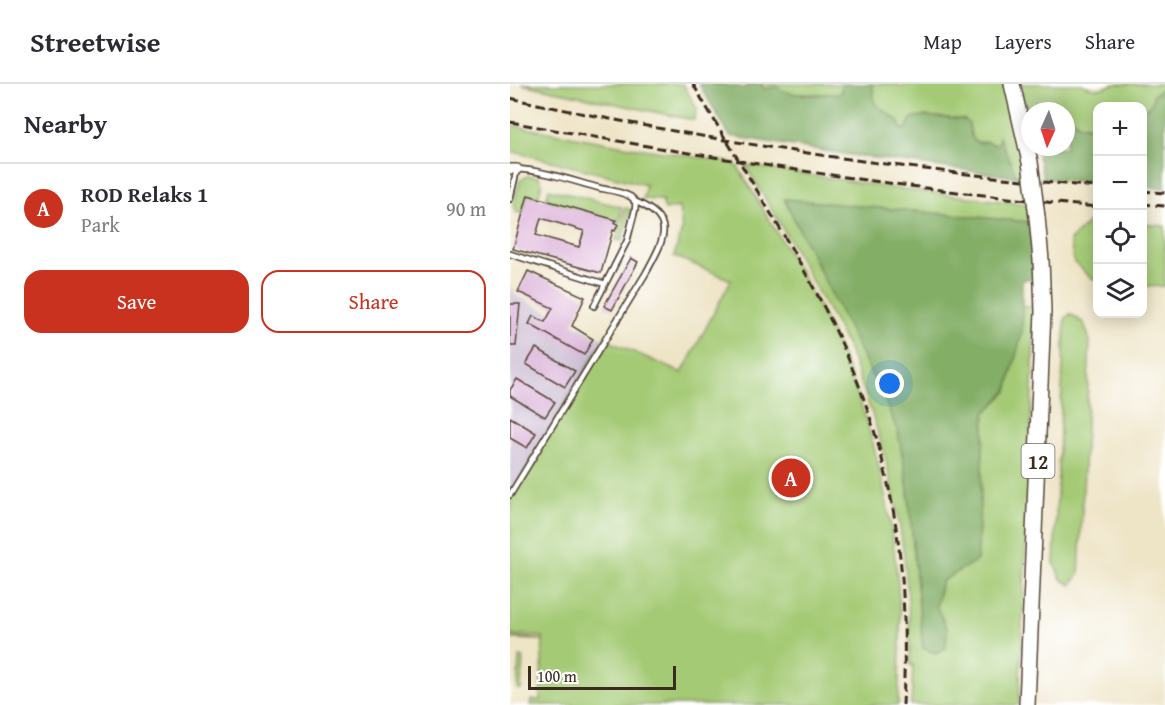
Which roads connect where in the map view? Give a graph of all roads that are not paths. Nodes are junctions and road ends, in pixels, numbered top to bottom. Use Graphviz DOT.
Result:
graph roads {
  1 [pos="1012,84"];
  2 [pos="514,169"];
  3 [pos="510,199"];
  4 [pos="634,201"];
  5 [pos="510,254"];
  6 [pos="604,284"];
  7 [pos="594,306"];
  8 [pos="510,493"];
  9 [pos="1027,705"];
  1 -- 9 [label="main road, 12, bridge"];
  2 -- 3 [label="lane"];
  2 -- 4 [label="lane"];
  4 -- 6 [label="lane"];
  4 -- 8 [label="lane"];
  5 -- 6 [label="lane"];
  6 -- 7 [label="lane"];
}
